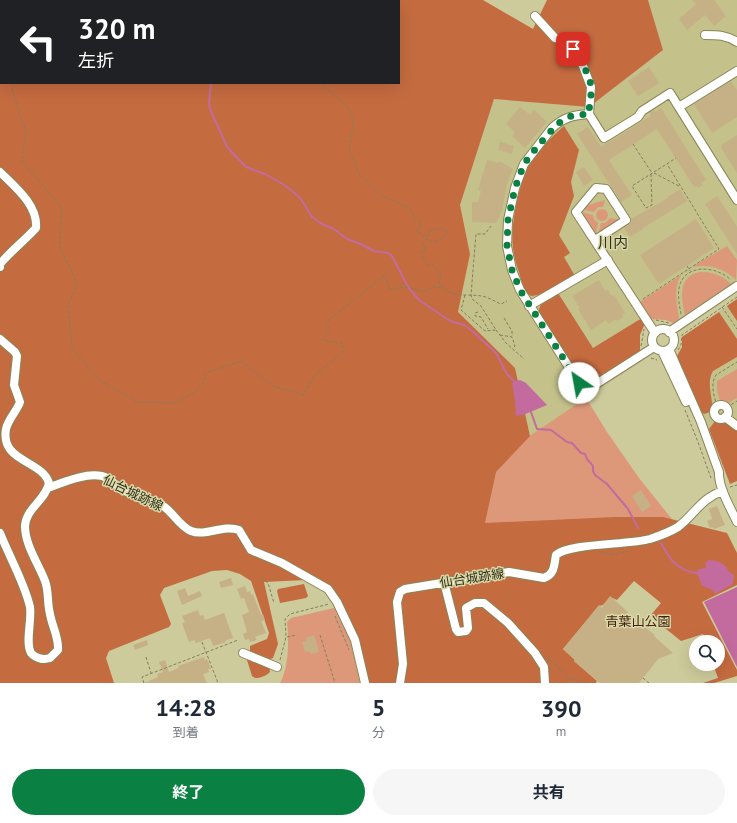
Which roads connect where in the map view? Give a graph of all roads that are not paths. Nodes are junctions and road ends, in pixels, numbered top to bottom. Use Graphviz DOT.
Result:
graph roads {
  1 [pos="535,16"];
  2 [pos="705,35"];
  3 [pos="737,42"];
  4 [pos="737,71"];
  5 [pos="679,107"];
  6 [pos="589,114"];
  7 [pos="0,172"];
  8 [pos="737,200"];
  9 [pos="595,240"];
  10 [pos="608,260"];
  11 [pos="0,267"];
  12 [pos="736,285"];
  13 [pos="737,292"];
  14 [pos="530,306"];
  15 [pos="655,333"];
  16 [pos="671,334"];
  17 [pos="0,339"];
  18 [pos="654,347"];
  19 [pos="665,350"];
  20 [pos="715,416"];
  21 [pos="725,417"];
  22 [pos="701,422"];
  23 [pos="737,426"];
  24 [pos="715,478"];
  25 [pos="48,488"];
  26 [pos="726,489"];
  27 [pos="737,522"];
  28 [pos="0,533"];
  29 [pos="444,582"];
  30 [pos="243,653"];
  31 [pos="278,663"];
  32 [pos="365,683"];
  33 [pos="400,683"];
  34 [pos="545,683"];
  1 -- 6 [label="street"];
  2 -- 3 [label="street"];
  4 -- 5 [label="street"];
  5 -- 6 [label="street"];
  5 -- 8 [label="street"];
  6 -- 14 [label="street"];
  7 -- 11 [label="street"];
  9 -- 9 [label="street"];
  9 -- 10 [label="street"];
  10 -- 14 [label="street"];
  10 -- 15 [label="street"];
  12 -- 16 [label="street"];
  13 -- 16 [label="street"];
  14 -- 18 [label="street"];
  15 -- 16 [label="street"];
  15 -- 18 [label="street"];
  16 -- 19 [label="street"];
  17 -- 25 [label="street"];
  18 -- 19 [label="street"];
  19 -- 22 [label="street"];
  19 -- 24 [label="street"];
  20 -- 21 [label="street"];
  20 -- 21 [label="street"];
  20 -- 22 [label="street"];
  21 -- 23 [label="street"];
  22 -- 24 [label="street"];
  24 -- 26 [label="street"];
  25 -- 28 [label="street"];
  25 -- 32 [label="street, 仙台城跡線"];
  26 -- 27 [label="street"];
  26 -- 29 [label="street, 仙台城跡線"];
  29 -- 33 [label="street, 仙台城跡線"];
  29 -- 34 [label="street"];
  30 -- 31 [label="street"];
}
